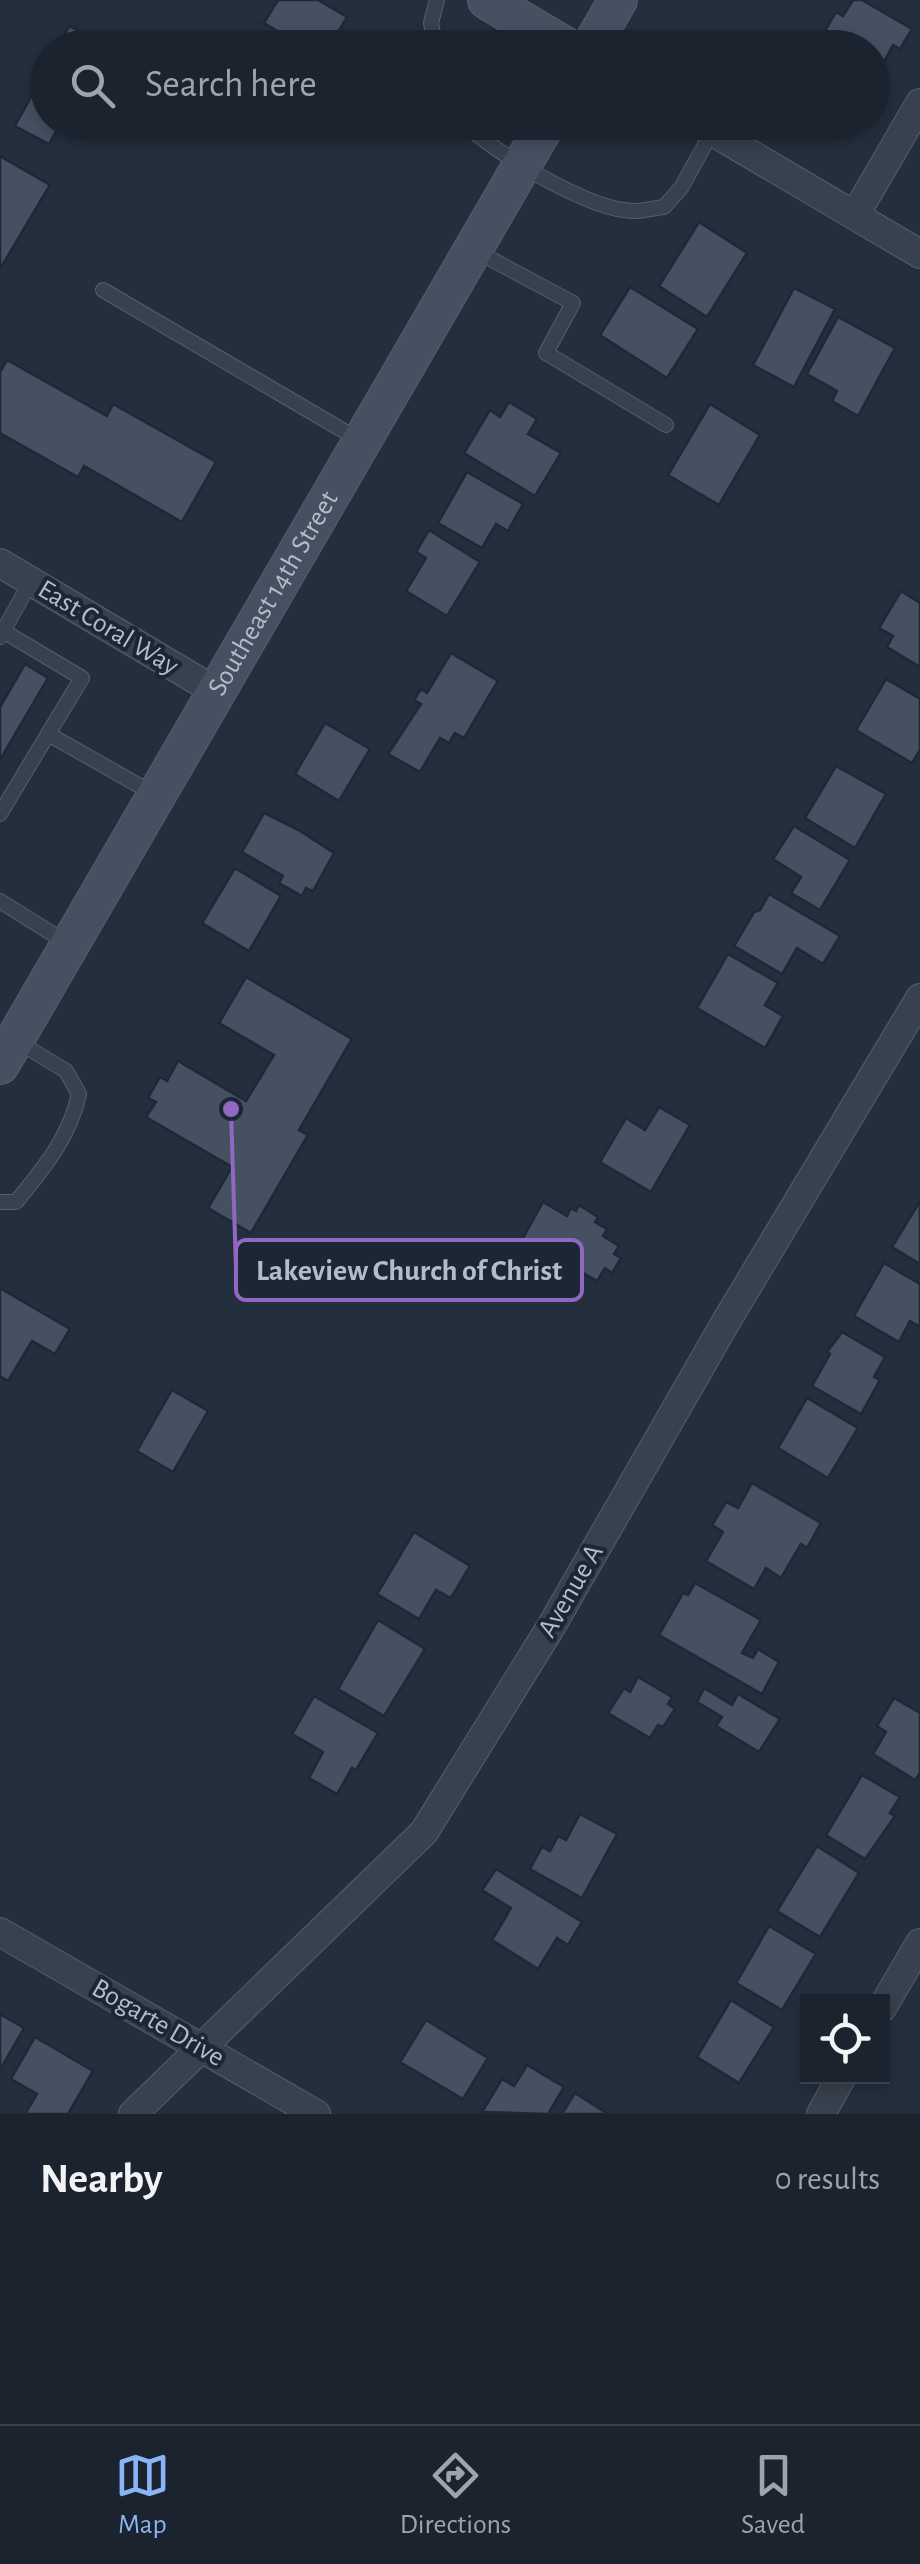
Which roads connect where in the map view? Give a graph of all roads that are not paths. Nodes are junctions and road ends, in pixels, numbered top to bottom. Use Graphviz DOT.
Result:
graph roads {
  1 [pos="437,0"];
  2 [pos="488,0"];
  3 [pos="618,0"];
  4 [pos="433,30"];
  5 [pos="538,30"];
  6 [pos="600,30"];
  7 [pos="920,103"];
  8 [pos="486,140"];
  9 [pos="537,140"];
  10 [pos="699,140"];
  11 [pos="726,140"];
  12 [pos="521,167"];
  13 [pos="855,215"];
  14 [pos="473,250"];
  15 [pos="920,254"];
  16 [pos="103,290"];
  17 [pos="666,425"];
  18 [pos="362,442"];
  19 [pos="0,563"];
  20 [pos="31,582"];
  21 [pos="2,634"];
  22 [pos="216,692"];
  23 [pos="48,734"];
  24 [pos="156,795"];
  25 [pos="0,814"];
  26 [pos="0,902"];
  27 [pos="69,944"];
  28 [pos="920,998"];
  29 [pos="7,1052"];
  30 [pos="0,1202"];
  31 [pos="0,1932"];
  32 [pos="920,1943"];
  33 [pos="890,1994"];
  34 [pos="202,2048"];
  35 [pos="837,2084"];
  36 [pos="133,2114"];
  37 [pos="316,2114"];
  38 [pos="820,2114"];
  1 -- 4 [label="lane"];
  2 -- 5 [label="street"];
  3 -- 6 [label="street"];
  7 -- 13 [label="street"];
  8 -- 12 [label="lane"];
  9 -- 12 [label="street, Southeast 14th Street"];
  10 -- 12 [label="lane"];
  11 -- 13 [label="street"];
  12 -- 14 [label="street, Southeast 14th Street"];
  13 -- 15 [label="street"];
  14 -- 17 [label="lane"];
  14 -- 18 [label="street, Southeast 14th Street"];
  16 -- 18 [label="lane"];
  18 -- 22 [label="street, Southeast 14th Street"];
  19 -- 20 [label="street, East Coral Way"];
  20 -- 21 [label="lane"];
  20 -- 22 [label="street, East Coral Way"];
  21 -- 23 [label="lane"];
  22 -- 24 [label="street, Southeast 14th Street"];
  23 -- 24 [label="lane"];
  23 -- 25 [label="lane"];
  24 -- 27 [label="street, Southeast 14th Street"];
  26 -- 27 [label="lane"];
  27 -- 29 [label="street, Southeast 14th Street"];
  28 -- 34 [label="street, Avenue A"];
  29 -- 30 [label="lane"];
  31 -- 34 [label="street, Bogarte Drive"];
  32 -- 33 [label="street"];
  34 -- 36 [label="street, Avenue A"];
  34 -- 37 [label="street, Bogarte Drive"];
  35 -- 38 [label="street"];
}
